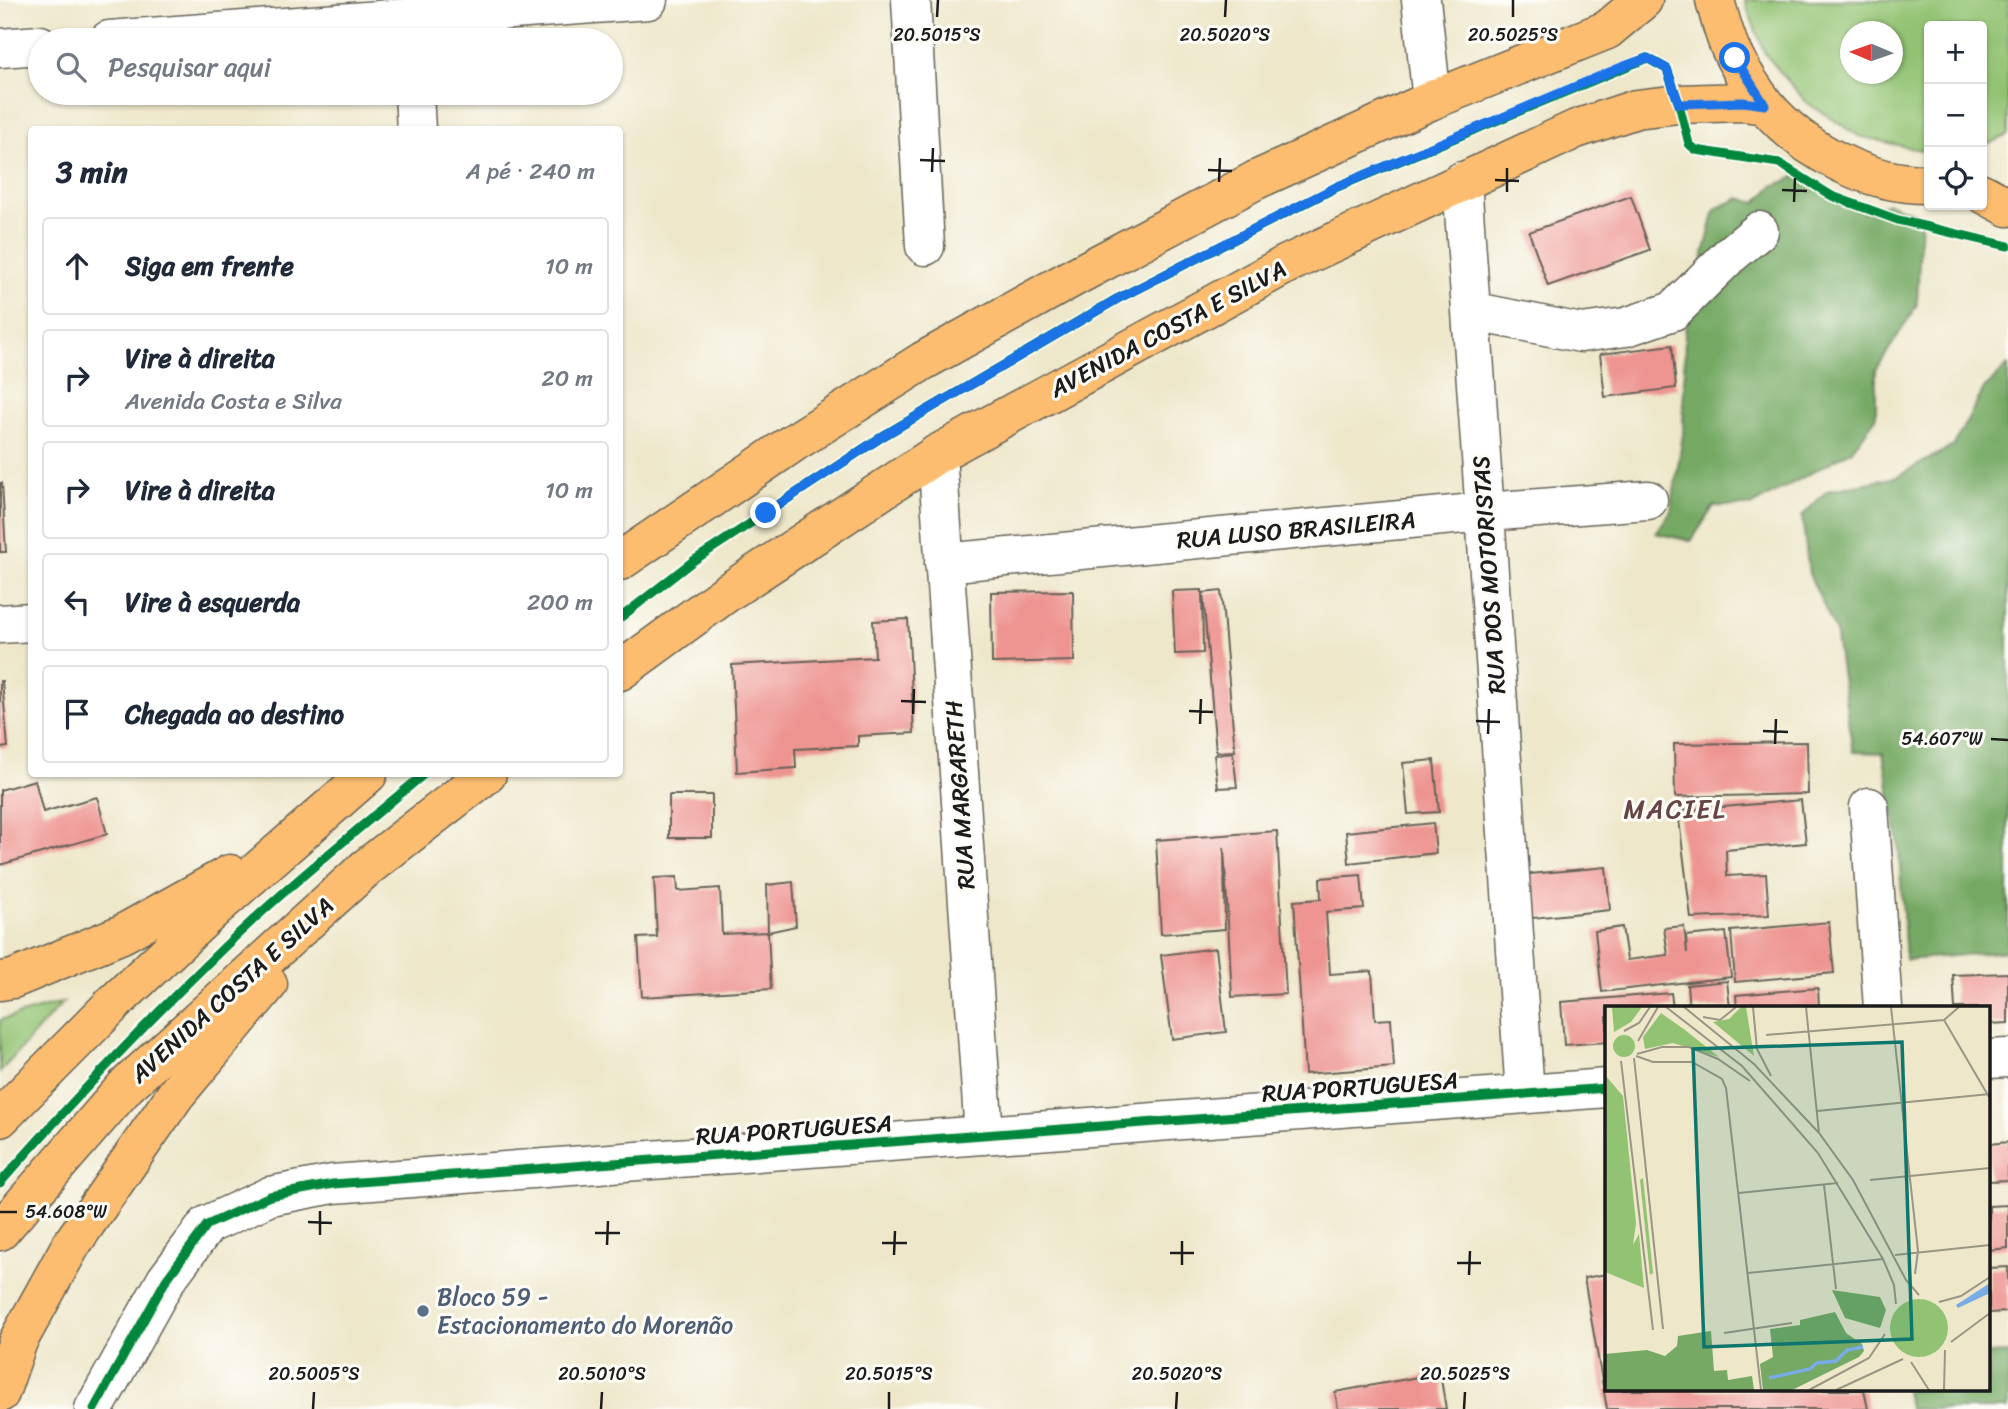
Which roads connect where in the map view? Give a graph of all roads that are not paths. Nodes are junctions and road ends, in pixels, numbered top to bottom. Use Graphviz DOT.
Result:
graph roads {
  1 [pos="648,0"];
  2 [pos="911,0"];
  3 [pos="1421,0"];
  4 [pos="1643,0"];
  5 [pos="1715,0"];
  6 [pos="410,19"];
  7 [pos="281,28"];
  8 [pos="28,46"];
  9 [pos="0,48"];
  10 [pos="1432,100"];
  11 [pos="415,105"];
  12 [pos="1765,105"];
  13 [pos="416,126"];
  14 [pos="2008,173"];
  15 [pos="1987,178"];
  16 [pos="1462,181"];
  17 [pos="1924,183"];
  18 [pos="1987,196"];
  19 [pos="2008,207"];
  20 [pos="1759,231"];
  21 [pos="925,246"];
  22 [pos="1471,311"];
  23 [pos="937,454"];
  24 [pos="1648,500"];
  25 [pos="1485,512"];
  26 [pos="623,559"];
  27 [pos="944,563"];
  28 [pos="28,622"];
  29 [pos="0,624"];
  30 [pos="623,669"];
  31 [pos="483,777"];
  32 [pos="359,782"];
  33 [pos="1869,807"];
  34 [pos="366,868"];
  35 [pos="0,981"];
  36 [pos="1883,1006"];
  37 [pos="2008,1058"];
  38 [pos="1990,1059"];
  39 [pos="1605,1088"];
  40 [pos="1525,1094"];
  41 [pos="0,1118"];
  42 [pos="984,1135"];
  43 [pos="0,1231"];
  44 [pos="0,1393"];
  45 [pos="94,1409"];
  1 -- 6 [label="street"];
  2 -- 21 [label="street"];
  3 -- 10 [label="street"];
  4 -- 10 [label="main road"];
  5 -- 12 [label="main road"];
  6 -- 7 [label="street"];
  8 -- 9 [label="street"];
  10 -- 26 [label="main road"];
  11 -- 13 [label="street"];
  12 -- 16 [label="main road, AVENIDA COSTA E SILVA"];
  12 -- 17 [label="main road"];
  14 -- 15 [label="main road"];
  16 -- 22 [label="street, RUA DOS MOTORISTAS"];
  16 -- 23 [label="main road, AVENIDA COSTA E SILVA"];
  18 -- 19 [label="main road"];
  20 -- 22 [label="street"];
  22 -- 25 [label="street, RUA DOS MOTORISTAS"];
  23 -- 27 [label="street, RUA MARGARETH"];
  23 -- 30 [label="main road, AVENIDA COSTA E SILVA"];
  24 -- 25 [label="street, RUA LUSO BRASILEIRA"];
  25 -- 27 [label="street, RUA LUSO BRASILEIRA"];
  25 -- 40 [label="street, RUA DOS MOTORISTAS"];
  27 -- 42 [label="street, RUA MARGARETH"];
  28 -- 29 [label="street"];
  31 -- 34 [label="main road, AVENIDA COSTA E SILVA"];
  32 -- 35 [label="main road"];
  32 -- 41 [label="main road"];
  33 -- 36 [label="street"];
  34 -- 43 [label="main road, AVENIDA COSTA E SILVA"];
  34 -- 44 [label="main road"];
  37 -- 38 [label="street"];
  39 -- 40 [label="street, RUA PORTUGUESA"];
  40 -- 42 [label="street, RUA PORTUGUESA"];
  42 -- 45 [label="street, RUA PORTUGUESA"];
}
